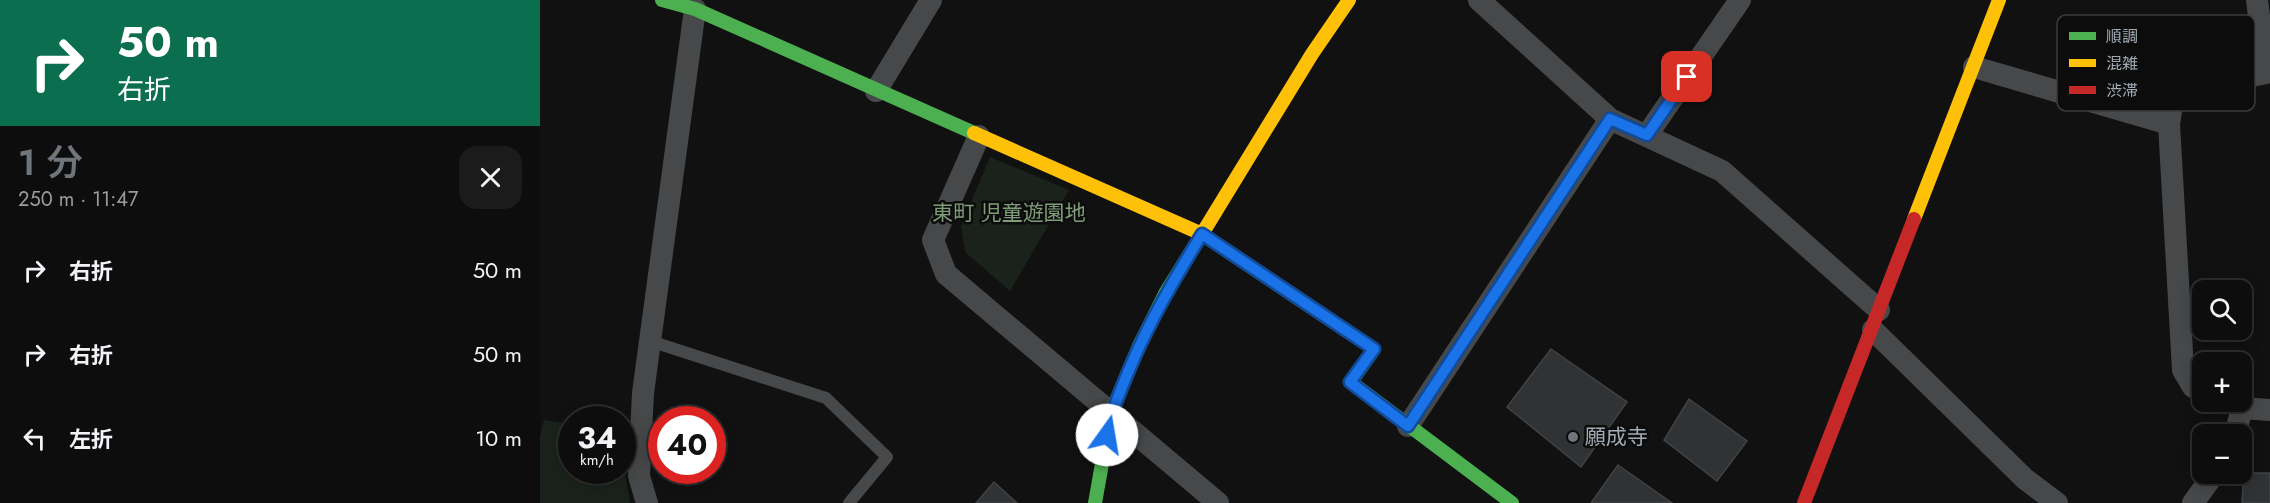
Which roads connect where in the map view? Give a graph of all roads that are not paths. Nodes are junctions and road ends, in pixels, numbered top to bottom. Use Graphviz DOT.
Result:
graph roads {
  1 [pos="662,0"];
  2 [pos="931,0"];
  3 [pos="1349,0"];
  4 [pos="1479,0"];
  5 [pos="1740,0"];
  6 [pos="1999,0"];
  7 [pos="2257,0"];
  8 [pos="695,9"];
  9 [pos="1974,67"];
  10 [pos="2255,75"];
  11 [pos="876,91"];
  12 [pos="2057,91"];
  13 [pos="2125,111"];
  14 [pos="2171,111"];
  15 [pos="1610,119"];
  16 [pos="2169,124"];
  17 [pos="1647,135"];
  18 [pos="979,136"];
  19 [pos="1202,234"];
  20 [pos="1876,320"];
  21 [pos="650,341"];
  22 [pos="2192,385"];
  23 [pos="2252,407"];
  24 [pos="2270,410"];
  25 [pos="1111,413"];
  26 [pos="1408,426"];
  27 [pos="2207,484"];
  28 [pos="647,503"];
  29 [pos="849,503"];
  30 [pos="1095,503"];
  31 [pos="1218,503"];
  32 [pos="1512,503"];
  33 [pos="1804,503"];
  34 [pos="2057,503"];
  35 [pos="2193,503"];
  1 -- 8 [label="street"];
  2 -- 11 [label="street"];
  3 -- 19 [label="street"];
  4 -- 15 [label="street"];
  5 -- 17 [label="street"];
  6 -- 9 [label="street"];
  7 -- 10 [label="street"];
  8 -- 11 [label="street"];
  8 -- 21 [label="street"];
  9 -- 12 [label="street"];
  9 -- 20 [label="street"];
  11 -- 18 [label="street"];
  13 -- 16 [label="street"];
  14 -- 16 [label="street"];
  15 -- 17 [label="street"];
  15 -- 26 [label="street"];
  16 -- 22 [label="street"];
  17 -- 20 [label="street"];
  18 -- 19 [label="street"];
  18 -- 25 [label="street"];
  19 -- 25 [label="street"];
  19 -- 26 [label="street"];
  20 -- 33 [label="street"];
  20 -- 34 [label="street"];
  21 -- 28 [label="street"];
  21 -- 29 [label="lane"];
  23 -- 24 [label="street"];
  25 -- 30 [label="street"];
  25 -- 31 [label="street"];
  26 -- 32 [label="street"];
  27 -- 35 [label="street"];
}
